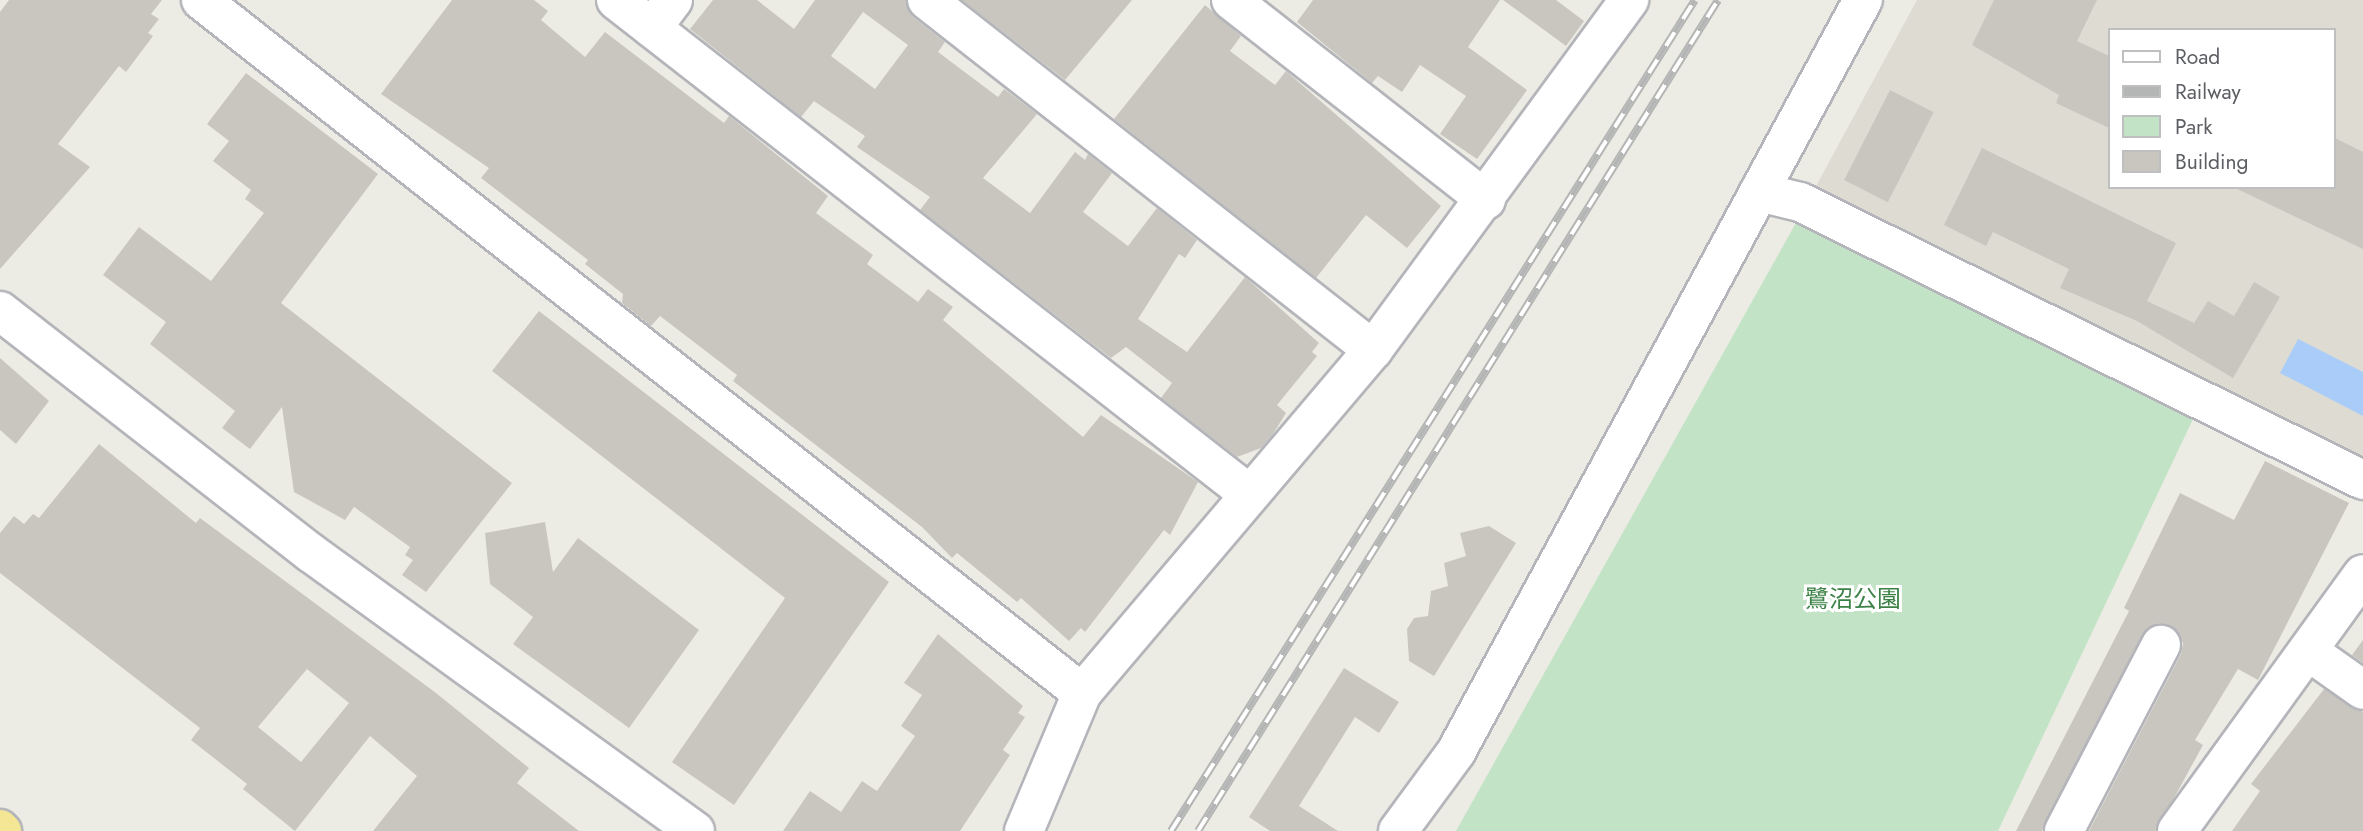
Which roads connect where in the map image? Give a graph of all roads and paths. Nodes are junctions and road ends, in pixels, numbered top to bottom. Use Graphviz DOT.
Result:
graph roads {
  1 [pos="201,0"];
  2 [pos="616,0"];
  3 [pos="927,0"];
  4 [pos="1231,0"];
  5 [pos="1863,0"];
  6 [pos="1622,3"];
  7 [pos="662,14"];
  8 [pos="1759,192"];
  9 [pos="1486,200"];
  10 [pos="0,311"];
  11 [pos="1373,350"];
  12 [pos="2363,480"];
  13 [pos="1249,494"];
  14 [pos="2363,574"];
  15 [pos="2161,645"];
  16 [pos="2308,651"];
  17 [pos="2363,690"];
  18 [pos="1082,692"];
  19 [pos="695,831"];
  20 [pos="1024,831"];
  21 [pos="1398,831"];
  22 [pos="2064,831"];
  23 [pos="2177,831"];
  1 -- 18 [label="street"];
  2 -- 7 [label="street"];
  3 -- 11 [label="street"];
  4 -- 9 [label="street"];
  5 -- 8 [label="street"];
  6 -- 9 [label="street"];
  7 -- 13 [label="street"];
  8 -- 12 [label="street"];
  8 -- 21 [label="street"];
  9 -- 11 [label="street"];
  10 -- 19 [label="street"];
  11 -- 13 [label="street"];
  13 -- 18 [label="street"];
  14 -- 16 [label="street"];
  15 -- 22 [label="street"];
  16 -- 17 [label="street"];
  16 -- 23 [label="street"];
  18 -- 20 [label="street"];
}
